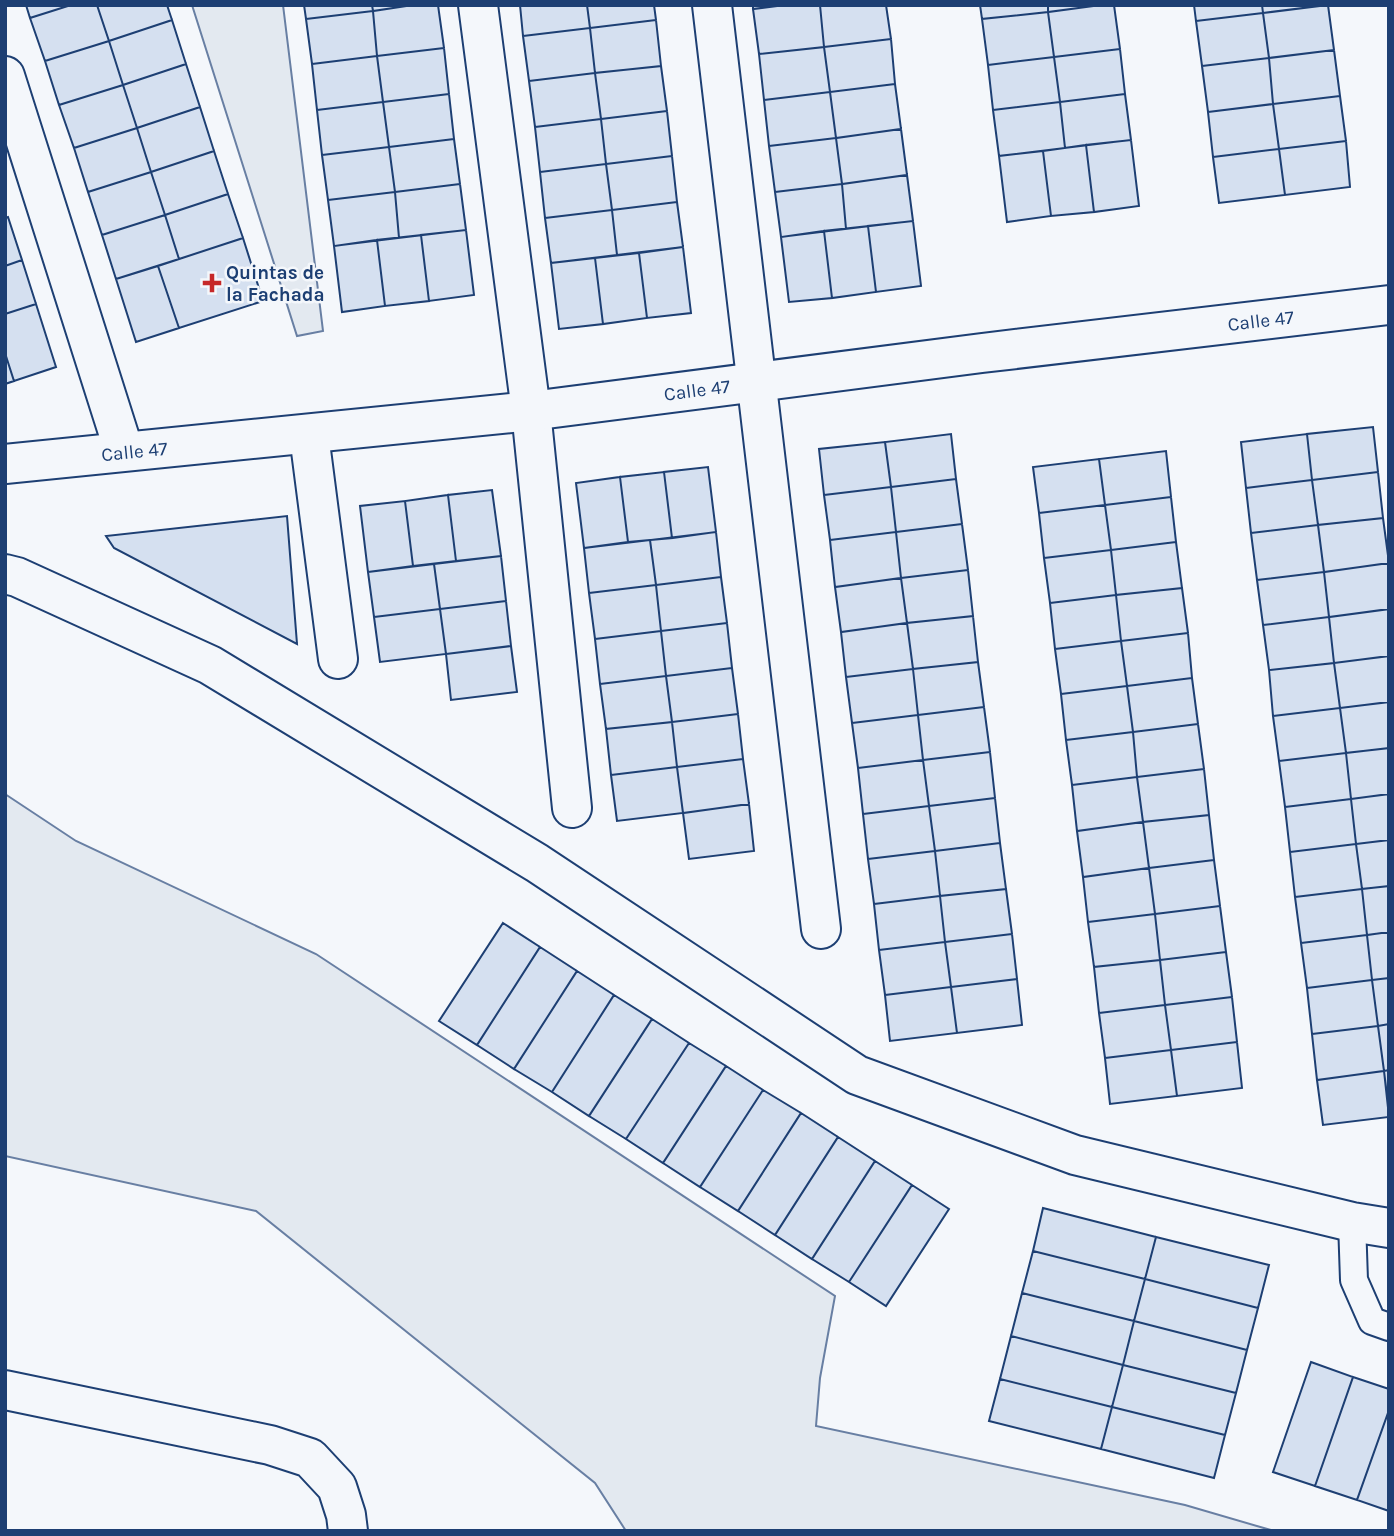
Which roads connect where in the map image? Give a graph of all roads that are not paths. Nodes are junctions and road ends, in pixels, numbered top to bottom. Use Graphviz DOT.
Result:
graph roads {
  1 [pos="478,5"];
  2 [pos="712,5"];
  3 [pos="5,76"];
  4 [pos="1389,305"];
  5 [pos="756,382"];
  6 [pos="531,411"];
  7 [pos="309,435"];
  8 [pos="124,451"];
  9 [pos="5,464"];
  10 [pos="5,574"];
  11 [pos="338,659"];
  12 [pos="572,808"];
  13 [pos="821,929"];
  14 [pos="1371,1225"];
  15 [pos="1389,1327"];
  16 [pos="5,1390"];
  17 [pos="348,1531"];
  1 -- 6 [label="street"];
  2 -- 5 [label="street"];
  3 -- 8 [label="street"];
  4 -- 5 [label="street, Calle 47"];
  5 -- 6 [label="street, Calle 47"];
  5 -- 13 [label="street"];
  6 -- 7 [label="street, Calle 47"];
  6 -- 12 [label="street"];
  7 -- 8 [label="street, Calle 47"];
  7 -- 11 [label="street"];
  8 -- 9 [label="street, Calle 47"];
  10 -- 14 [label="street"];
  14 -- 15 [label="lane"];
  16 -- 17 [label="street"];
}
